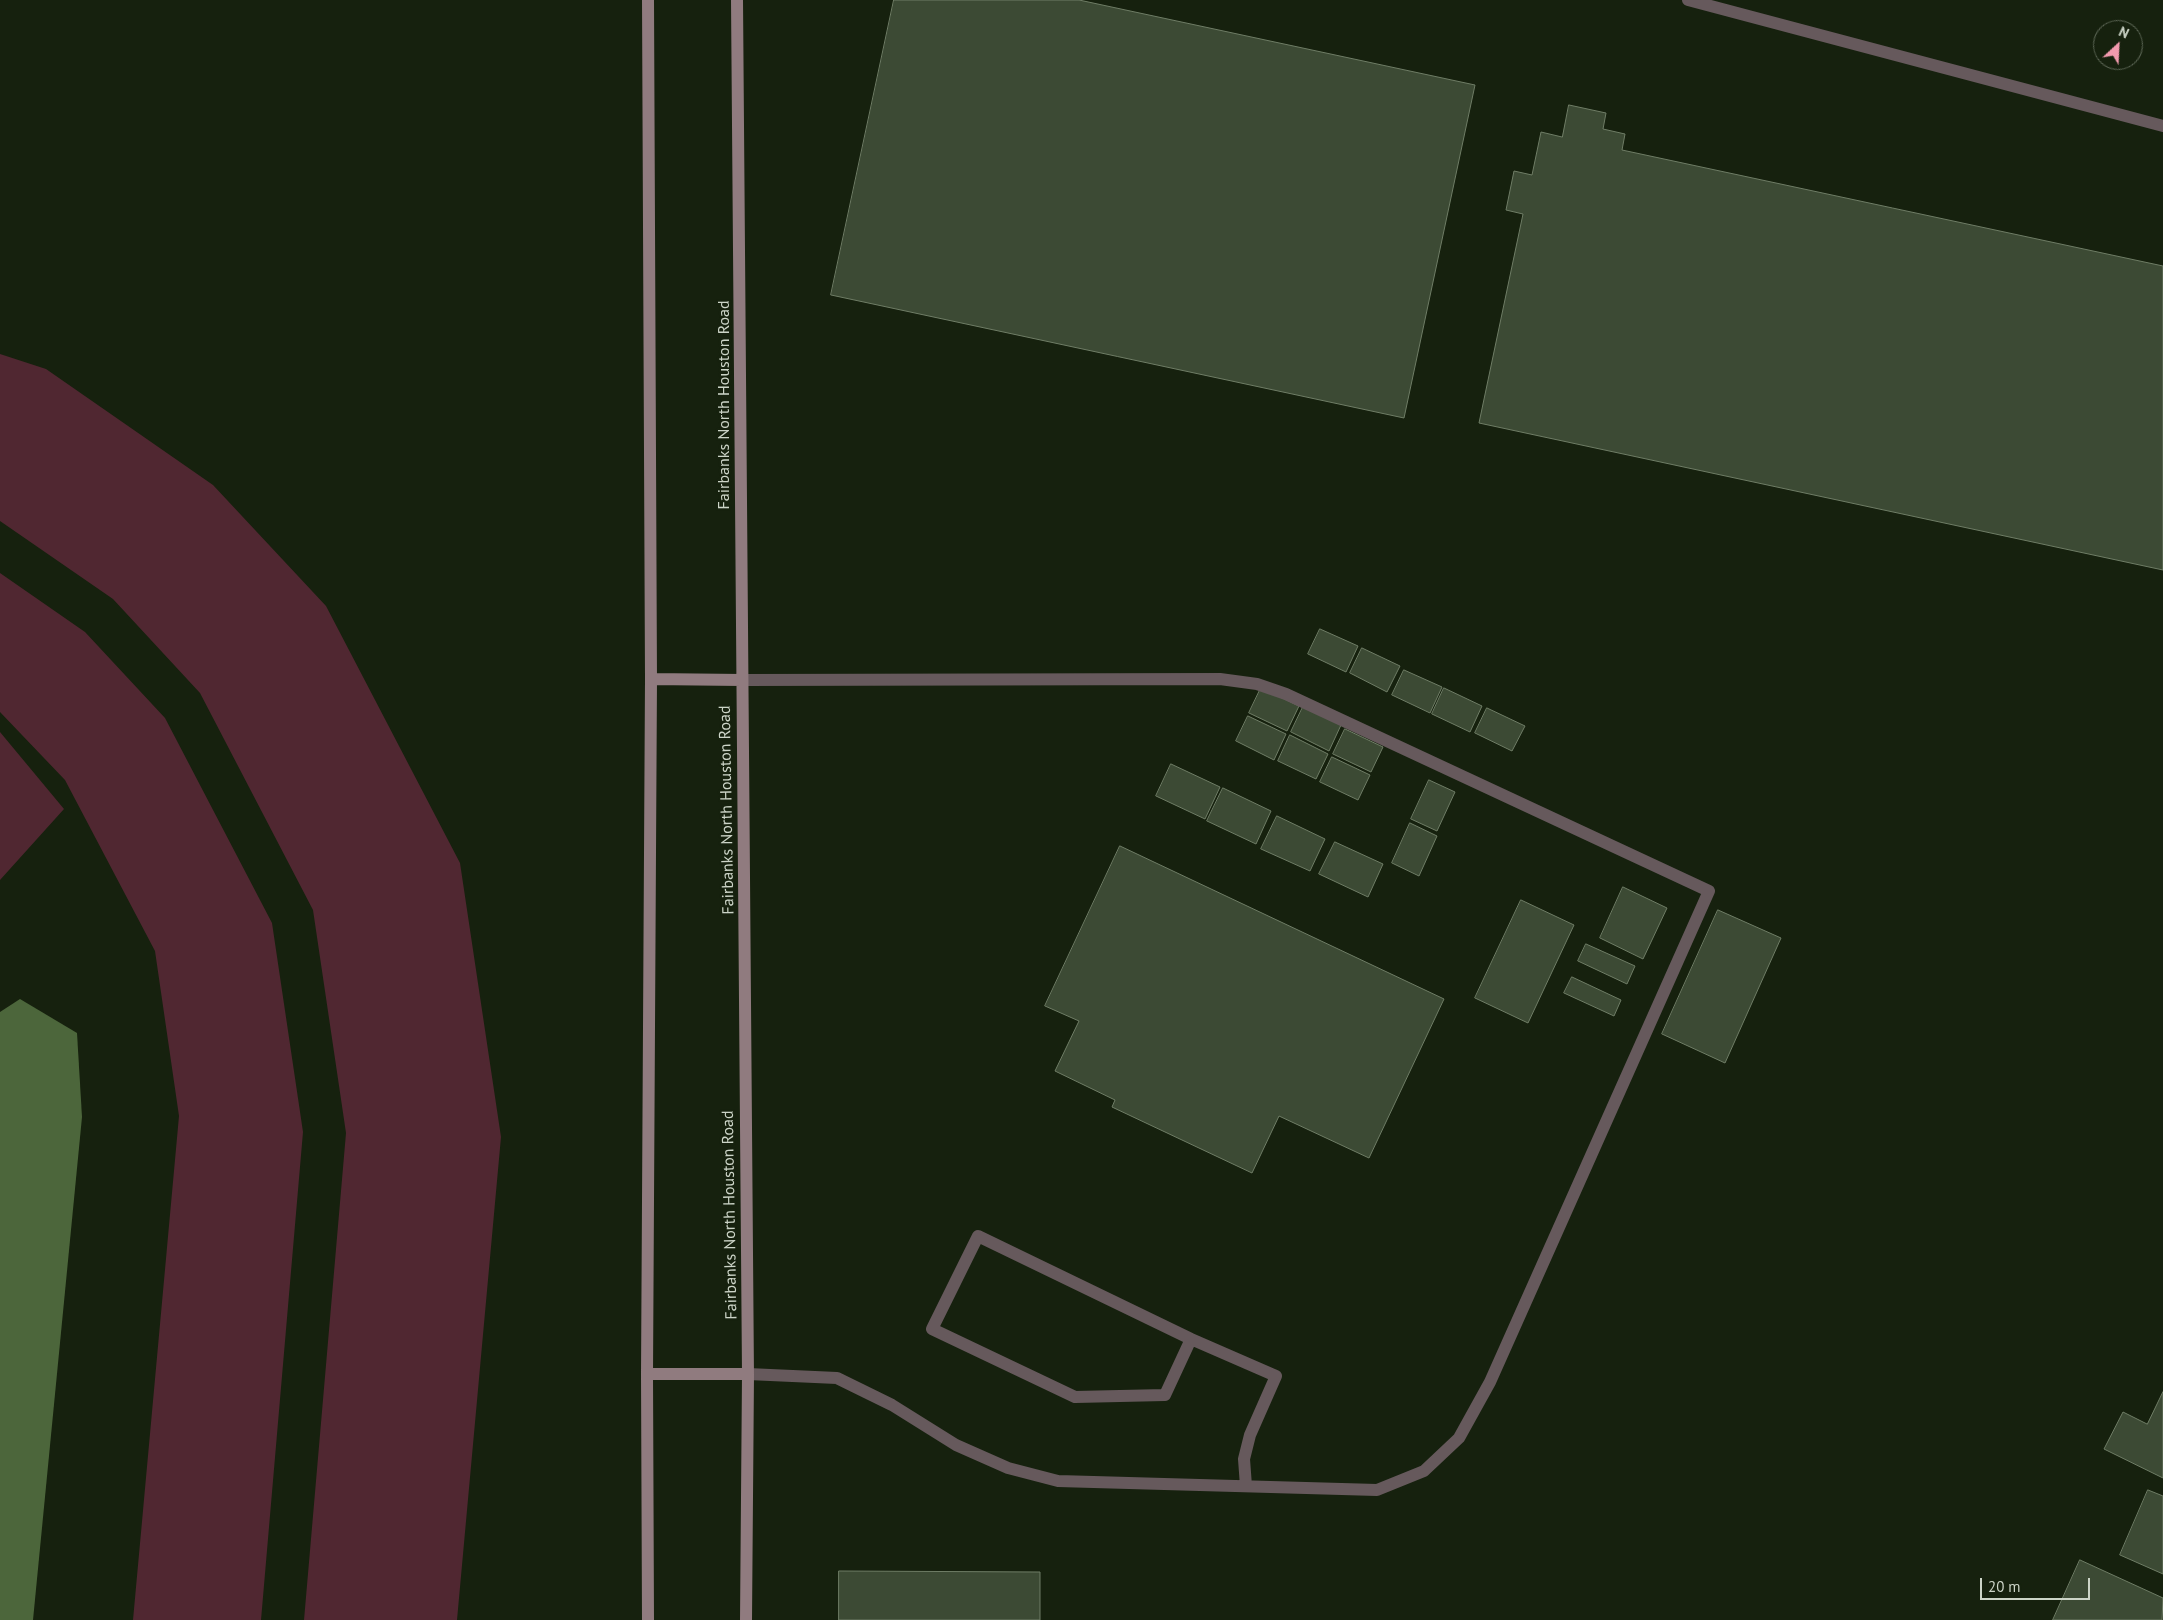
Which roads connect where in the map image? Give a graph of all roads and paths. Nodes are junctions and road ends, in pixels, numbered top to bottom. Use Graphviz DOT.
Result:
graph roads {
  1 [pos="648,0"];
  2 [pos="737,0"];
  3 [pos="1688,0"];
  4 [pos="2163,126"];
  5 [pos="651,679"];
  6 [pos="742,680"];
  7 [pos="1191,1339"];
  8 [pos="647,1374"];
  9 [pos="748,1374"];
  10 [pos="1246,1486"];
  11 [pos="648,1620"];
  12 [pos="746,1620"];
  1 -- 5 [label="main road"];
  2 -- 6 [label="main road, Fairbanks North Houston Road"];
  3 -- 4 [label="lane"];
  5 -- 6 [label="main road"];
  5 -- 8 [label="main road"];
  6 -- 9 [label="main road, Fairbanks North Houston Road"];
  6 -- 10 [label="lane"];
  7 -- 7 [label="lane"];
  7 -- 10 [label="lane"];
  8 -- 9 [label="main road"];
  8 -- 11 [label="main road"];
  9 -- 10 [label="lane"];
  9 -- 12 [label="main road, Fairbanks North Houston Road"];
}
